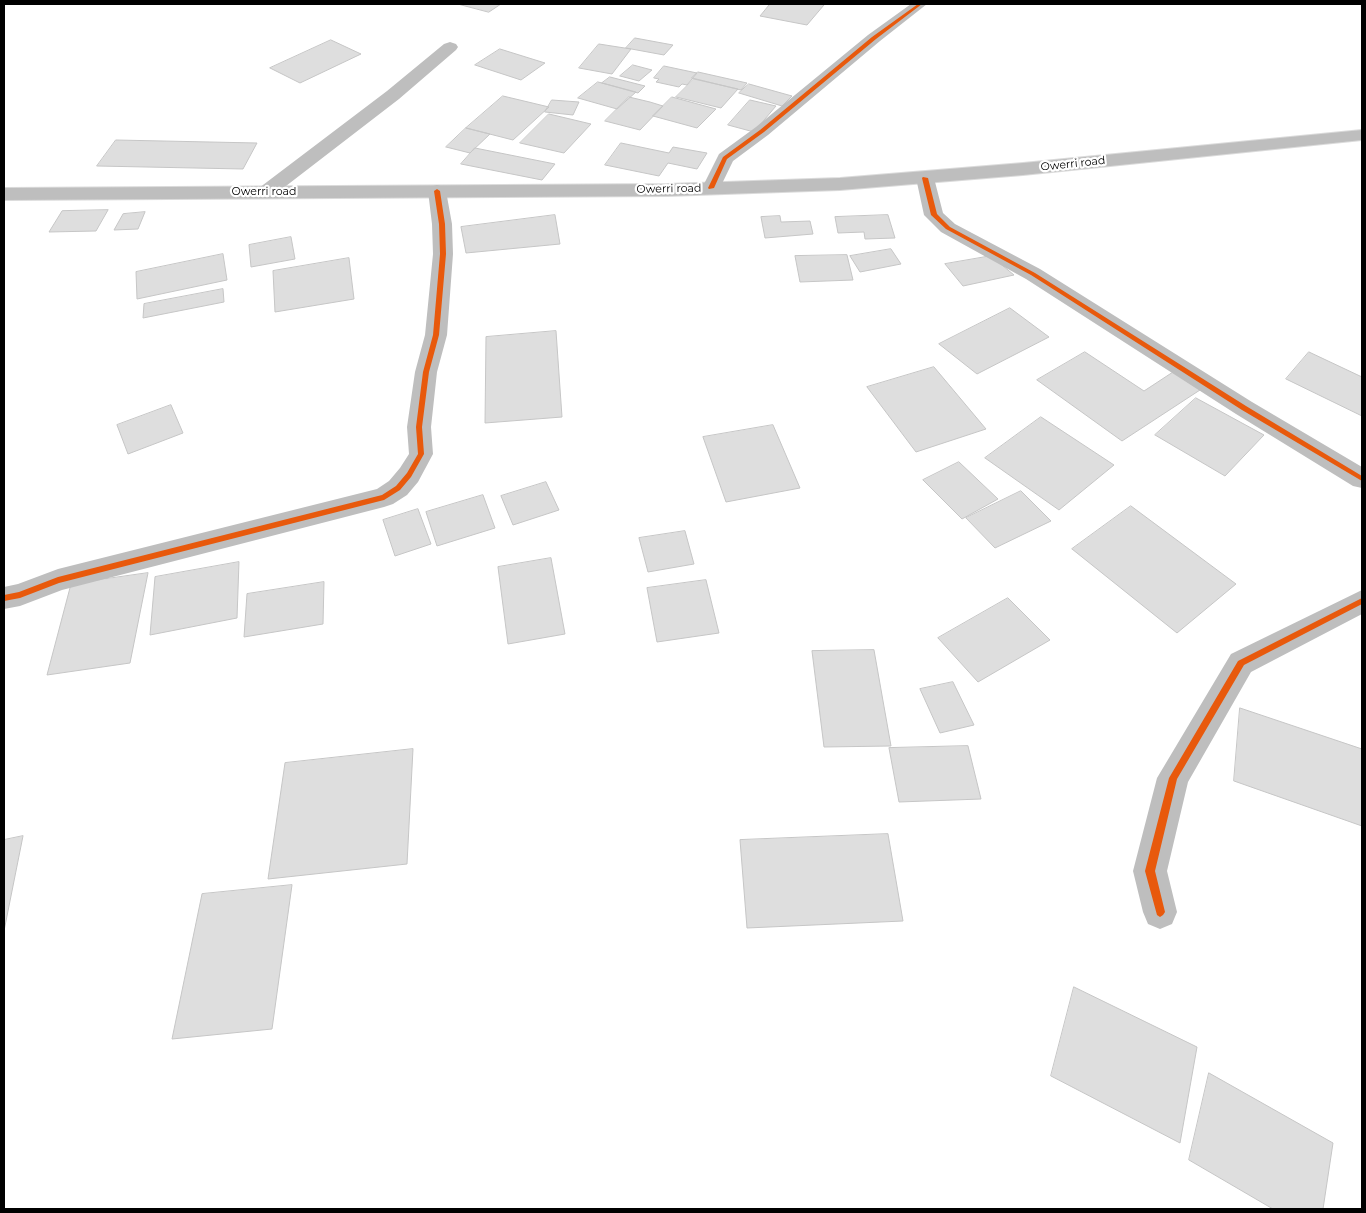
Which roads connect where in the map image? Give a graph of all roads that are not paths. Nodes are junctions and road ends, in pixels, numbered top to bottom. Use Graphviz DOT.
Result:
graph roads {
  1 [pos="920,4"];
  2 [pos="450,46"];
  3 [pos="1362,135"];
  4 [pos="925,178"];
  5 [pos="711,188"];
  6 [pos="438,191"];
  7 [pos="266,192"];
  8 [pos="4,194"];
  9 [pos="1362,479"];
  10 [pos="4,598"];
  11 [pos="1362,601"];
  12 [pos="1160,912"];
  1 -- 5 [label="street"];
  2 -- 7 [label="street"];
  3 -- 4 [label="street, Owerri road"];
  4 -- 5 [label="street, Owerri road"];
  4 -- 9 [label="street"];
  5 -- 6 [label="street, Owerri road"];
  6 -- 7 [label="street, Owerri road"];
  6 -- 10 [label="street"];
  7 -- 8 [label="street, Owerri road"];
  11 -- 12 [label="street"];
}
